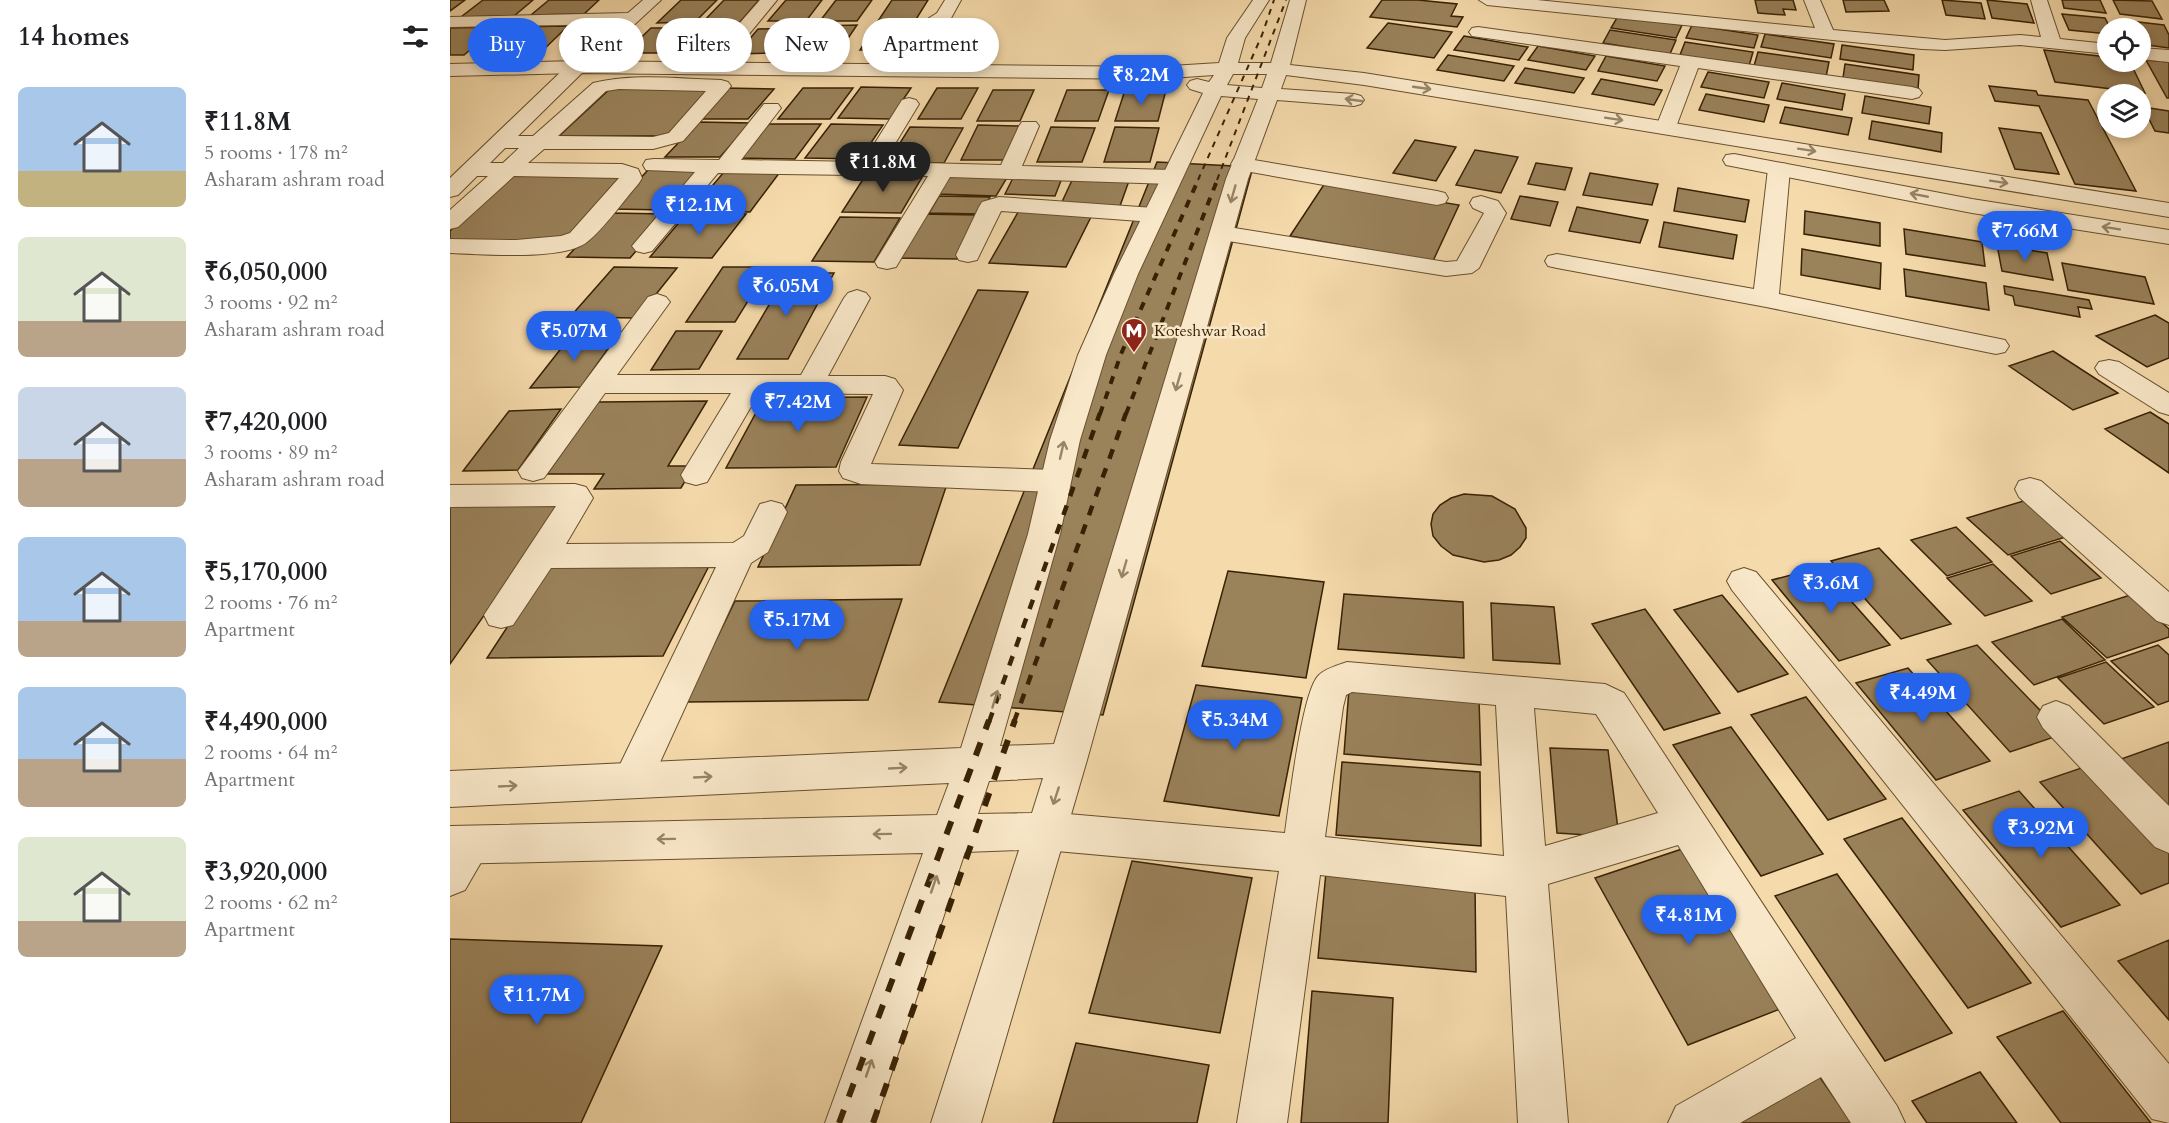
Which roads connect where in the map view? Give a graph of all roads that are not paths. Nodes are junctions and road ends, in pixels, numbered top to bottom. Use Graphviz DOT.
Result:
graph roads {
  1 [pos="653,0"];
  2 [pos="769,0"];
  3 [pos="953,0"];
  4 [pos="1261,0"];
  5 [pos="1298,0"];
  6 [pos="1487,0"];
  7 [pos="1812,0"];
  8 [pos="2039,0"];
  9 [pos="632,18"];
  10 [pos="940,18"];
  11 [pos="559,20"];
  12 [pos="752,20"];
  13 [pos="450,22"];
  14 [pos="1478,32"];
  15 [pos="1826,34"];
  16 [pos="2052,42"];
  17 [pos="2097,48"];
  18 [pos="2151,54"];
  19 [pos="2169,56"];
  20 [pos="1691,62"];
  21 [pos="559,67"];
  22 [pos="752,68"];
  23 [pos="450,70"];
  24 [pos="862,70"];
  25 [pos="999,71"];
  26 [pos="572,72"];
  27 [pos="1221,79"];
  28 [pos="1273,81"];
  29 [pos="1912,93"];
  30 [pos="909,104"];
  31 [pos="1377,104"];
  32 [pos="771,108"];
  33 [pos="1466,116"];
  34 [pos="1029,126"];
  35 [pos="1666,127"];
  36 [pos="498,142"];
  37 [pos="540,143"];
  38 [pos="1242,164"];
  39 [pos="654,165"];
  40 [pos="719,166"];
  41 [pos="471,169"];
  42 [pos="869,169"];
  43 [pos="1779,169"];
  44 [pos="511,170"];
  45 [pos="943,170"];
  46 [pos="1009,172"];
  47 [pos="1172,177"];
  48 [pos="450,189"];
  49 [pos="1437,198"];
  50 [pos="1481,203"];
  51 [pos="2169,210"];
  52 [pos="1154,215"];
  53 [pos="450,222"];
  54 [pos="1222,233"];
  55 [pos="2169,237"];
  56 [pos="450,246"];
  57 [pos="644,246"];
  58 [pos="968,255"];
  59 [pos="1557,261"];
  60 [pos="887,262"];
  61 [pos="857,298"];
  62 [pos="1766,299"];
  63 [pos="657,302"];
  64 [pos="1996,346"];
  65 [pos="2109,368"];
  66 [pos="598,384"];
  67 [pos="810,384"];
  68 [pos="750,385"];
  69 [pos="2169,406"];
  70 [pos="533,471"];
  71 [pos="696,475"];
  72 [pos="1055,481"];
  73 [pos="2030,489"];
  74 [pos="450,496"];
  75 [pos="771,512"];
  76 [pos="738,555"];
  77 [pos="542,556"];
  78 [pos="1744,581"];
  79 [pos="2169,612"];
  80 [pos="501,615"];
  81 [pos="1514,691"];
  82 [pos="2056,717"];
  83 [pos="1068,760"];
  84 [pos="975,765"];
  85 [pos="632,781"];
  86 [pos="450,789"];
  87 [pos="1686,824"];
  88 [pos="1046,831"];
  89 [pos="952,832"];
  90 [pos="2169,834"];
  91 [pos="1303,854"];
  92 [pos="457,855"];
  93 [pos="1526,875"];
  94 [pos="1828,1046"];
  95 [pos="2169,1102"];
  96 [pos="850,1123"];
  97 [pos="956,1123"];
  98 [pos="1262,1123"];
  99 [pos="1544,1123"];
  100 [pos="1692,1123"];
  101 [pos="1880,1123"];
  1 -- 9 [label="street"];
  2 -- 12 [label="street"];
  3 -- 10 [label="street"];
  4 -- 27 [label="street"];
  5 -- 28 [label="street"];
  6 -- 15 [label="street"];
  7 -- 15 [label="street"];
  8 -- 16 [label="street"];
  11 -- 13 [label="street"];
  14 -- 20 [label="street"];
  15 -- 16 [label="street"];
  16 -- 17 [label="street"];
  18 -- 19 [label="street"];
  20 -- 29 [label="street"];
  20 -- 35 [label="street"];
  21 -- 23 [label="street"];
  22 -- 24 [label="street"];
  25 -- 27 [label="street"];
  26 -- 36 [label="street"];
  27 -- 28 [label="street"];
  27 -- 47 [label="street"];
  31 -- 28 [label="street, one-way"];
  28 -- 35 [label="street, one-way"];
  28 -- 38 [label="street"];
  30 -- 42 [label="street"];
  32 -- 40 [label="street"];
  33 -- 43 [label="street"];
  34 -- 46 [label="street"];
  35 -- 51 [label="street, one-way"];
  36 -- 37 [label="street"];
  36 -- 41 [label="street"];
  37 -- 37 [label="street"];
  37 -- 44 [label="street"];
  38 -- 49 [label="street"];
  38 -- 54 [label="street, one-way"];
  39 -- 40 [label="street"];
  40 -- 42 [label="street"];
  40 -- 57 [label="street"];
  41 -- 44 [label="street"];
  41 -- 48 [label="street"];
  42 -- 45 [label="street"];
  55 -- 43 [label="street, one-way"];
  43 -- 62 [label="street"];
  44 -- 53 [label="street"];
  44 -- 56 [label="street"];
  45 -- 46 [label="street"];
  45 -- 60 [label="street"];
  46 -- 47 [label="street"];
  47 -- 52 [label="street"];
  50 -- 54 [label="street"];
  52 -- 58 [label="street"];
  72 -- 52 [label="street, one-way"];
  54 -- 83 [label="street, one-way"];
  59 -- 62 [label="street"];
  61 -- 67 [label="street"];
  62 -- 64 [label="street"];
  63 -- 66 [label="street"];
  65 -- 69 [label="street"];
  66 -- 68 [label="street"];
  66 -- 70 [label="street"];
  67 -- 68 [label="street"];
  67 -- 72 [label="street"];
  68 -- 71 [label="street"];
  84 -- 72 [label="street, one-way"];
  73 -- 79 [label="street"];
  74 -- 77 [label="street"];
  75 -- 76 [label="street"];
  76 -- 77 [label="street"];
  76 -- 85 [label="street"];
  77 -- 80 [label="street"];
  78 -- 95 [label="street"];
  81 -- 87 [label="street"];
  81 -- 91 [label="street"];
  81 -- 93 [label="street"];
  82 -- 90 [label="street"];
  83 -- 84 [label="street"];
  83 -- 88 [label="street, one-way"];
  85 -- 84 [label="street, one-way"];
  84 -- 89 [label="street"];
  86 -- 85 [label="street, one-way"];
  87 -- 93 [label="street"];
  87 -- 94 [label="street"];
  88 -- 89 [label="street"];
  88 -- 91 [label="street"];
  88 -- 97 [label="street"];
  89 -- 92 [label="street, one-way"];
  96 -- 89 [label="street, one-way"];
  91 -- 93 [label="street"];
  91 -- 98 [label="street"];
  93 -- 99 [label="street"];
  94 -- 100 [label="street"];
  94 -- 101 [label="street"];
}
